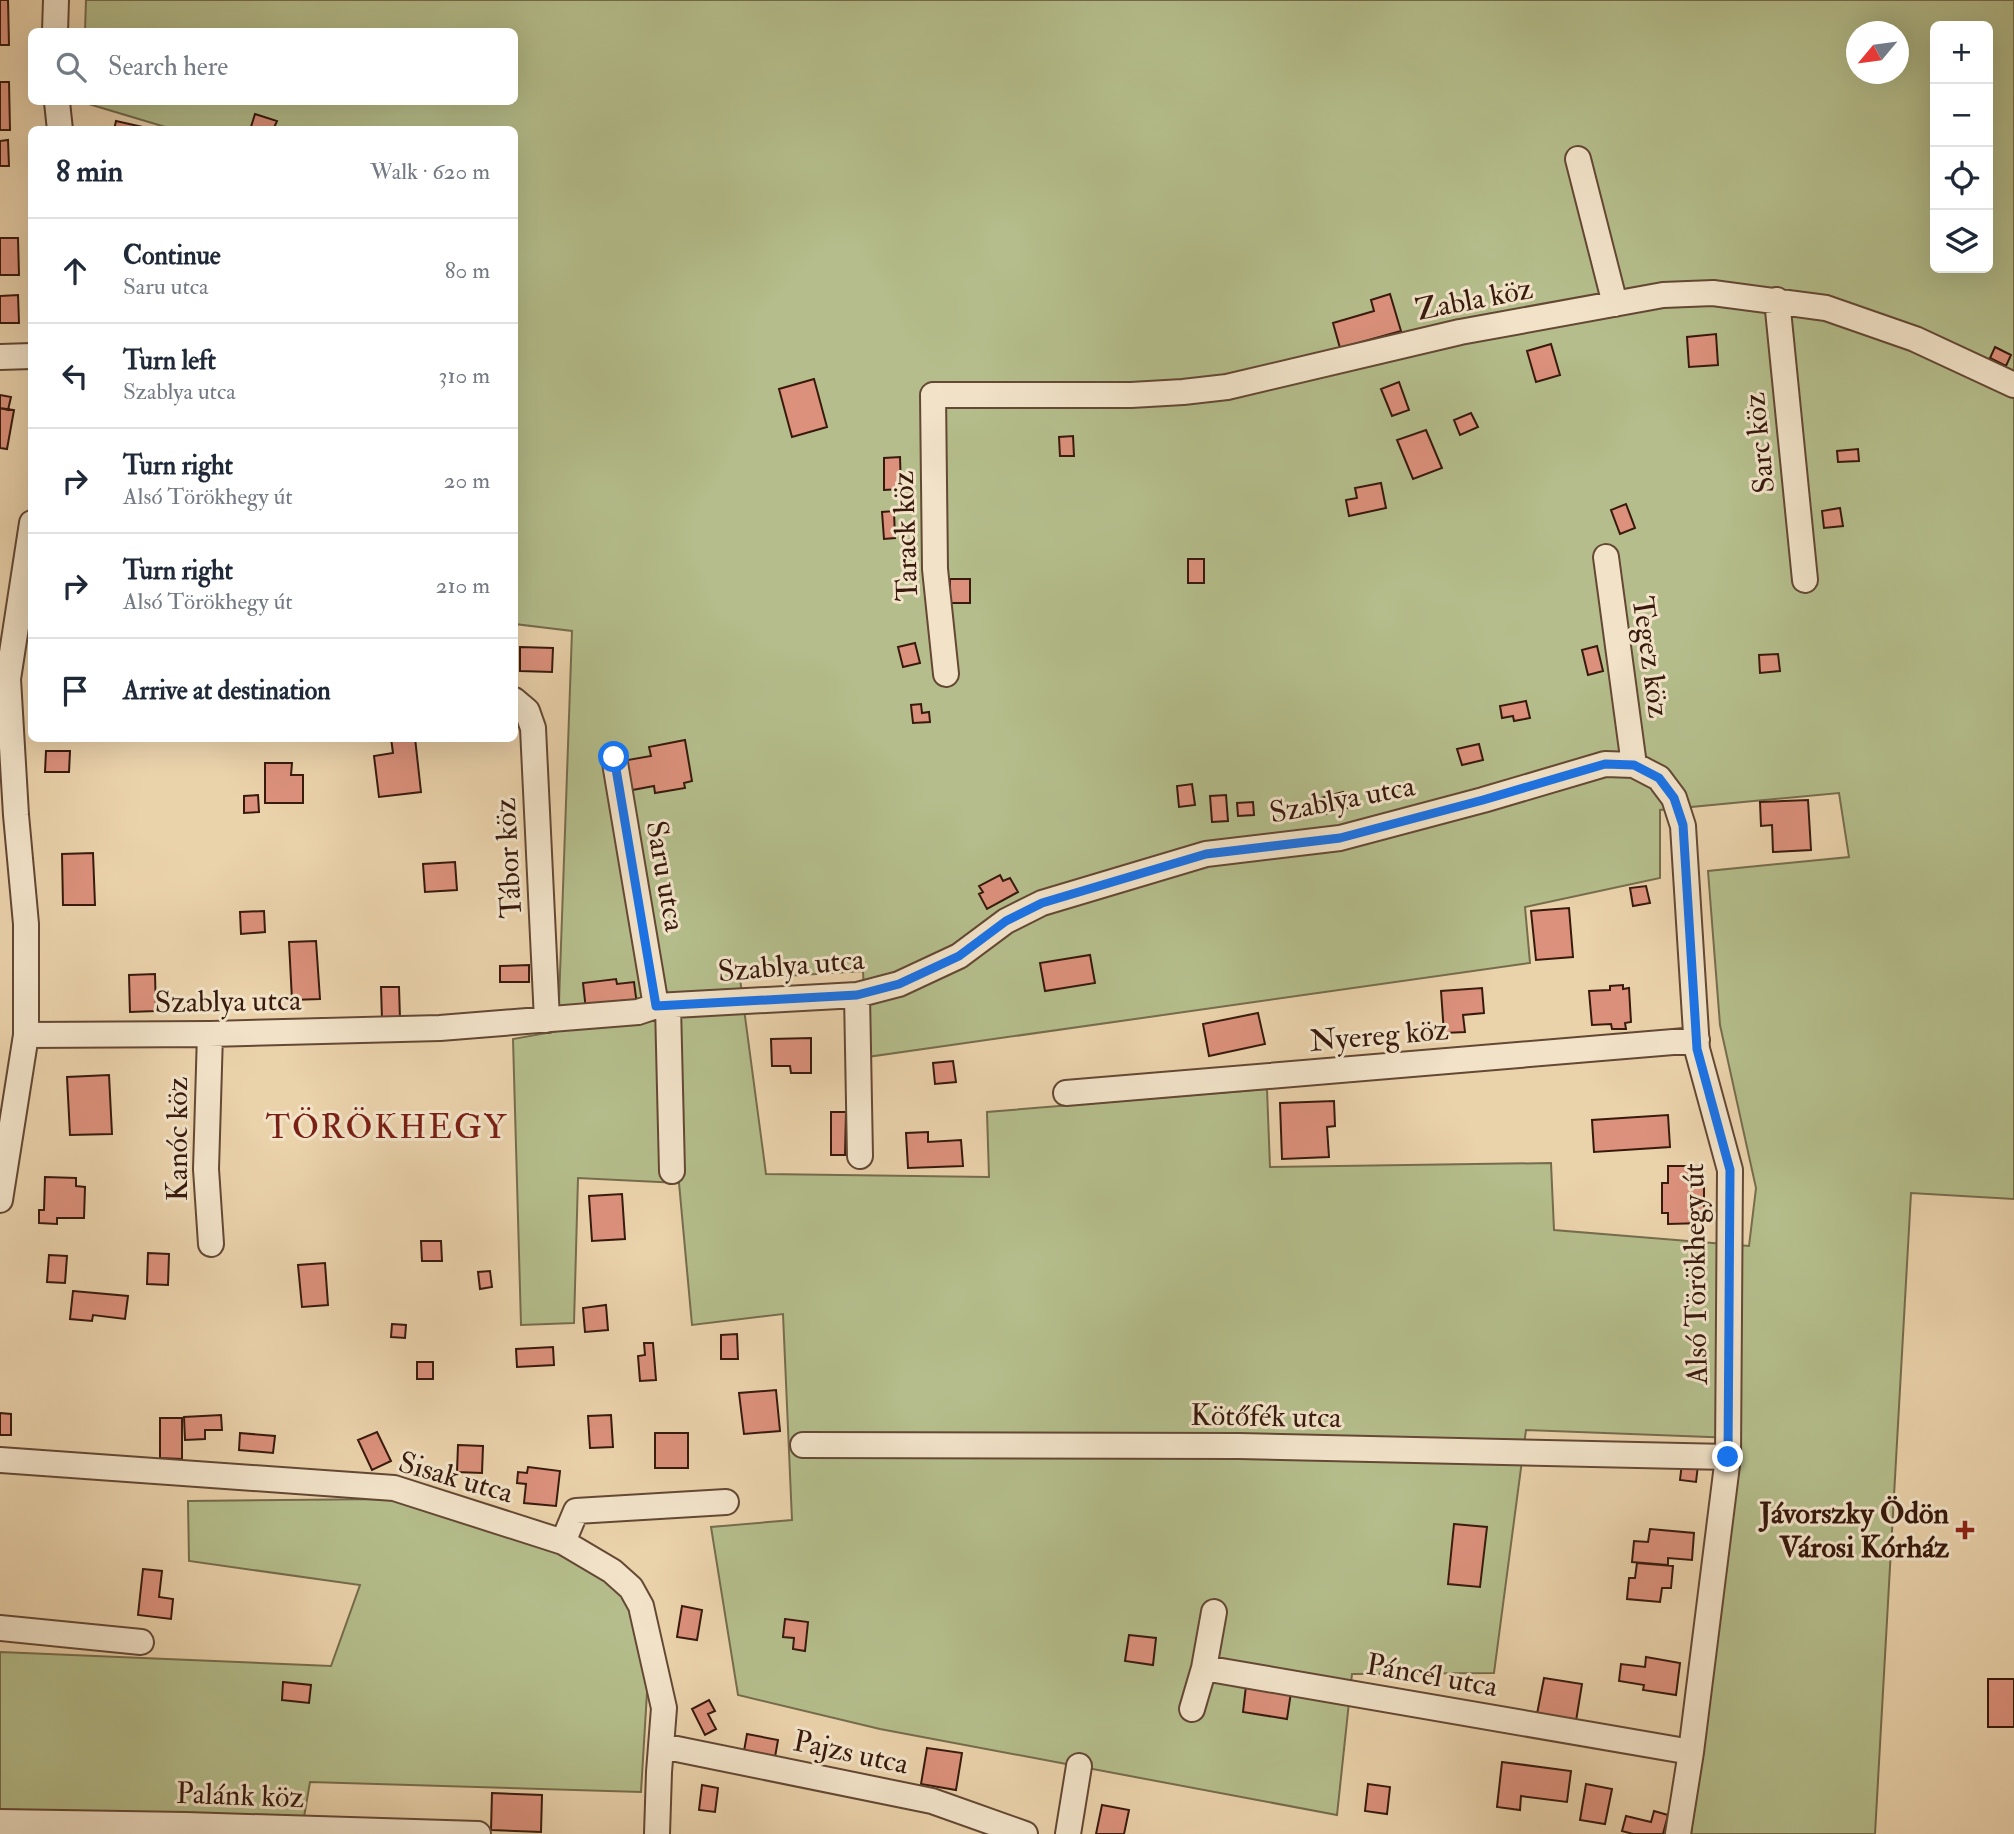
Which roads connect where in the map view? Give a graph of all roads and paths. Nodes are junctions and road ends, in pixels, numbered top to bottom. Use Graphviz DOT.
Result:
graph roads {
  1 [pos="56,0"];
  2 [pos="54,28"];
  3 [pos="57,105"];
  4 [pos="60,126"];
  5 [pos="1578,159"];
  6 [pos="1777,300"];
  7 [pos="1615,304"];
  8 [pos="28,356"];
  9 [pos="0,357"];
  10 [pos="2014,385"];
  11 [pos="933,395"];
  12 [pos="28,539"];
  13 [pos="1606,557"];
  14 [pos="1805,580"];
  15 [pos="9,614"];
  16 [pos="946,674"];
  17 [pos="518,703"];
  18 [pos="614,757"];
  19 [pos="1634,765"];
  20 [pos="8,815"];
  21 [pos="857,995"];
  22 [pos="662,1006"];
  23 [pos="547,1020"];
  24 [pos="210,1034"];
  25 [pos="26,1035"];
  26 [pos="1697,1040"];
  27 [pos="1066,1093"];
  28 [pos="860,1156"];
  29 [pos="672,1171"];
  30 [pos="0,1200"];
  31 [pos="211,1244"];
  32 [pos="803,1445"];
  33 [pos="1728,1457"];
  34 [pos="0,1461"];
  35 [pos="726,1502"];
  36 [pos="563,1542"];
  37 [pos="1214,1612"];
  38 [pos="0,1629"];
  39 [pos="141,1642"];
  40 [pos="1204,1668"];
  41 [pos="1192,1709"];
  42 [pos="662,1746"];
  43 [pos="1691,1752"];
  44 [pos="1079,1766"];
  45 [pos="0,1822"];
  46 [pos="478,1834"];
  47 [pos="657,1834"];
  48 [pos="1025,1834"];
  49 [pos="1068,1834"];
  50 [pos="1678,1834"];
  1 -- 2 [label="street"];
  3 -- 4 [label="street"];
  5 -- 7 [label="street"];
  6 -- 7 [label="street, Zabla köz"];
  6 -- 10 [label="street, Zabla köz"];
  6 -- 14 [label="street, Sarc köz"];
  7 -- 11 [label="street, Zabla köz"];
  8 -- 9 [label="street"];
  11 -- 16 [label="street, Tarack köz"];
  12 -- 15 [label="street"];
  13 -- 19 [label="street, Tegez köz"];
  15 -- 20 [label="street"];
  17 -- 23 [label="street, Tábor köz"];
  18 -- 22 [label="street, Saru utca"];
  19 -- 21 [label="street, Szablya utca"];
  19 -- 26 [label="street, Alsó Törökhegy út"];
  20 -- 25 [label="street"];
  21 -- 22 [label="street, Szablya utca"];
  21 -- 28 [label="street"];
  22 -- 23 [label="street, Szablya utca"];
  22 -- 29 [label="street, Saru utca"];
  23 -- 24 [label="street, Szablya utca"];
  24 -- 25 [label="street, Szablya utca"];
  24 -- 31 [label="street, Kanóc köz"];
  25 -- 30 [label="street"];
  26 -- 27 [label="street, Nyereg köz"];
  26 -- 33 [label="street, Alsó Törökhegy út"];
  32 -- 33 [label="street, Kötőfék utca"];
  33 -- 43 [label="street, Alsó Törökhegy út"];
  34 -- 36 [label="street, Sisak utca"];
  35 -- 36 [label="street"];
  36 -- 42 [label="street, Sisak utca"];
  37 -- 40 [label="street"];
  38 -- 39 [label="street"];
  40 -- 41 [label="street"];
  40 -- 43 [label="street, Páncél utca"];
  42 -- 47 [label="street, Sisak utca"];
  42 -- 48 [label="street, Pajzs utca"];
  43 -- 50 [label="street, Alsó Törökhegy út"];
  44 -- 49 [label="street"];
  45 -- 46 [label="street, Palánk köz"];
}
